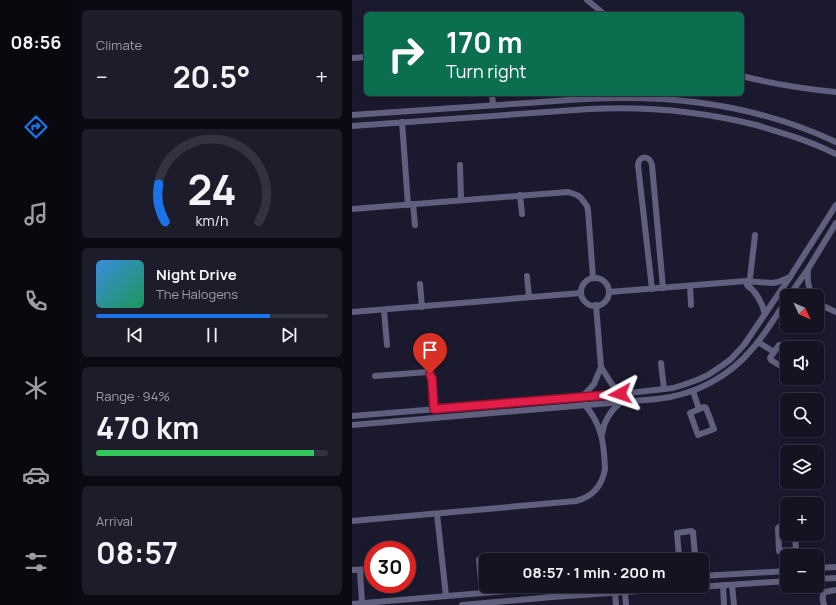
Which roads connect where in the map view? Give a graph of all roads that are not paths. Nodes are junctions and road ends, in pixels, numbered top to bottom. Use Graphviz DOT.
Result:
graph roads {
  1 [pos="587,0"];
  2 [pos="602,12"];
  3 [pos="364,57"];
  4 [pos="352,58"];
  5 [pos="744,76"];
  6 [pos="836,92"];
  7 [pos="492,96"];
  8 [pos="515,104"];
  9 [pos="493,105"];
  10 [pos="516,114"];
  11 [pos="352,116"];
  12 [pos="402,122"];
  13 [pos="352,126"];
  14 [pos="836,142"];
  15 [pos="836,154"];
  16 [pos="460,165"];
  17 [pos="520,195"];
  18 [pos="462,200"];
  19 [pos="410,205"];
  20 [pos="836,205"];
  21 [pos="352,209"];
  22 [pos="522,214"];
  23 [pos="836,223"];
  24 [pos="415,225"];
  25 [pos="755,235"];
  26 [pos="808,268"];
  27 [pos="527,276"];
  28 [pos="790,277"];
  29 [pos="593,278"];
  30 [pos="420,284"];
  31 [pos="750,284"];
  32 [pos="690,286"];
  33 [pos="663,288"];
  34 [pos="652,289"];
  35 [pos="794,289"];
  36 [pos="810,289"];
  37 [pos="609,292"];
  38 [pos="581,293"];
  39 [pos="528,297"];
  40 [pos="691,305"];
  41 [pos="422,306"];
  42 [pos="596,306"];
  43 [pos="824,306"];
  44 [pos="384,310"];
  45 [pos="780,311"];
  46 [pos="352,312"];
  47 [pos="836,312"];
  48 [pos="765,314"];
  49 [pos="758,342"];
  50 [pos="387,345"];
  51 [pos="780,345"];
  52 [pos="774,352"];
  53 [pos="661,363"];
  54 [pos="780,365"];
  55 [pos="601,368"];
  56 [pos="375,376"];
  57 [pos="664,389"];
  58 [pos="693,391"];
  59 [pos="620,394"];
  60 [pos="582,397"];
  61 [pos="557,399"];
  62 [pos="620,402"];
  63 [pos="585,405"];
  64 [pos="558,407"];
  65 [pos="434,409"];
  66 [pos="699,409"];
  67 [pos="352,416"];
  68 [pos="352,425"];
  69 [pos="602,435"];
  70 [pos="436,514"];
  71 [pos="352,522"];
  72 [pos="780,527"];
  73 [pos="780,551"];
  74 [pos="686,558"];
  75 [pos="836,567"];
  76 [pos="824,568"];
  77 [pos="352,570"];
  78 [pos="360,570"];
  79 [pos="364,570"];
  80 [pos="780,570"];
  81 [pos="709,576"];
  82 [pos="834,578"];
  83 [pos="824,579"];
  84 [pos="780,582"];
  85 [pos="722,585"];
  86 [pos="732,585"];
  87 [pos="709,586"];
  88 [pos="834,590"];
  89 [pos="482,593"];
  90 [pos="552,593"];
  91 [pos="615,593"];
  92 [pos="624,593"];
  93 [pos="446,596"];
  94 [pos="552,598"];
  95 [pos="362,603"];
  96 [pos="507,603"];
  97 [pos="518,603"];
  98 [pos="352,604"];
  99 [pos="462,605"];
  100 [pos="616,605"];
  101 [pos="626,605"];
  102 [pos="724,605"];
  103 [pos="734,605"];
  104 [pos="824,605"];
  1 -- 2 [label="street"];
  3 -- 4 [label="street"];
  5 -- 6 [label="street"];
  7 -- 9 [label="street"];
  8 -- 9 [label="street"];
  8 -- 10 [label="street"];
  8 -- 14 [label="street"];
  9 -- 11 [label="street"];
  10 -- 12 [label="street"];
  10 -- 15 [label="street"];
  12 -- 13 [label="street"];
  12 -- 19 [label="street"];
  16 -- 18 [label="street"];
  17 -- 18 [label="street"];
  17 -- 22 [label="street"];
  17 -- 29 [label="street"];
  18 -- 19 [label="street"];
  19 -- 21 [label="street"];
  19 -- 24 [label="street"];
  20 -- 28 [label="street"];
  23 -- 26 [label="street"];
  25 -- 31 [label="street"];
  26 -- 35 [label="street"];
  26 -- 36 [label="street"];
  27 -- 39 [label="street"];
  28 -- 31 [label="street"];
  28 -- 48 [label="street"];
  29 -- 37 [label="street"];
  29 -- 38 [label="street"];
  30 -- 41 [label="street"];
  31 -- 32 [label="street"];
  31 -- 48 [label="street"];
  32 -- 33 [label="street"];
  32 -- 40 [label="street"];
  33 -- 34 [label="street"];
  33 -- 34 [label="street"];
  34 -- 37 [label="street"];
  37 -- 42 [label="street"];
  38 -- 39 [label="street"];
  38 -- 42 [label="street"];
  39 -- 41 [label="street"];
  41 -- 44 [label="street"];
  42 -- 55 [label="street"];
  43 -- 47 [label="street"];
  44 -- 46 [label="street"];
  44 -- 50 [label="street"];
  45 -- 49 [label="street"];
  48 -- 57 [label="street"];
  49 -- 52 [label="street"];
  49 -- 58 [label="street"];
  51 -- 52 [label="street"];
  52 -- 54 [label="street"];
  53 -- 57 [label="street"];
  55 -- 59 [label="street"];
  55 -- 60 [label="street"];
  56 -- 65 [label="street"];
  57 -- 59 [label="street"];
  58 -- 62 [label="street"];
  58 -- 66 [label="street"];
  59 -- 60 [label="street"];
  60 -- 61 [label="street"];
  61 -- 64 [label="street"];
  61 -- 65 [label="street"];
  62 -- 63 [label="street"];
  62 -- 69 [label="street"];
  63 -- 64 [label="street"];
  63 -- 69 [label="street"];
  64 -- 68 [label="street"];
  65 -- 67 [label="street"];
  66 -- 66 [label="street"];
  69 -- 70 [label="street"];
  70 -- 71 [label="street"];
  70 -- 93 [label="street"];
  72 -- 73 [label="street"];
  74 -- 74 [label="street"];
  75 -- 76 [label="street"];
  77 -- 78 [label="street"];
  78 -- 79 [label="street"];
  78 -- 95 [label="street"];
  80 -- 81 [label="street"];
  82 -- 83 [label="street"];
  82 -- 88 [label="street"];
  84 -- 86 [label="street"];
  85 -- 86 [label="street"];
  85 -- 87 [label="street"];
  85 -- 102 [label="street"];
  86 -- 103 [label="street"];
  88 -- 104 [label="street"];
  89 -- 93 [label="street"];
  90 -- 94 [label="street"];
  91 -- 94 [label="street"];
  91 -- 100 [label="street"];
  92 -- 101 [label="street"];
  93 -- 95 [label="street"];
  94 -- 97 [label="street"];
  95 -- 98 [label="street"];
  96 -- 97 [label="street"];
  96 -- 99 [label="street"];
}
